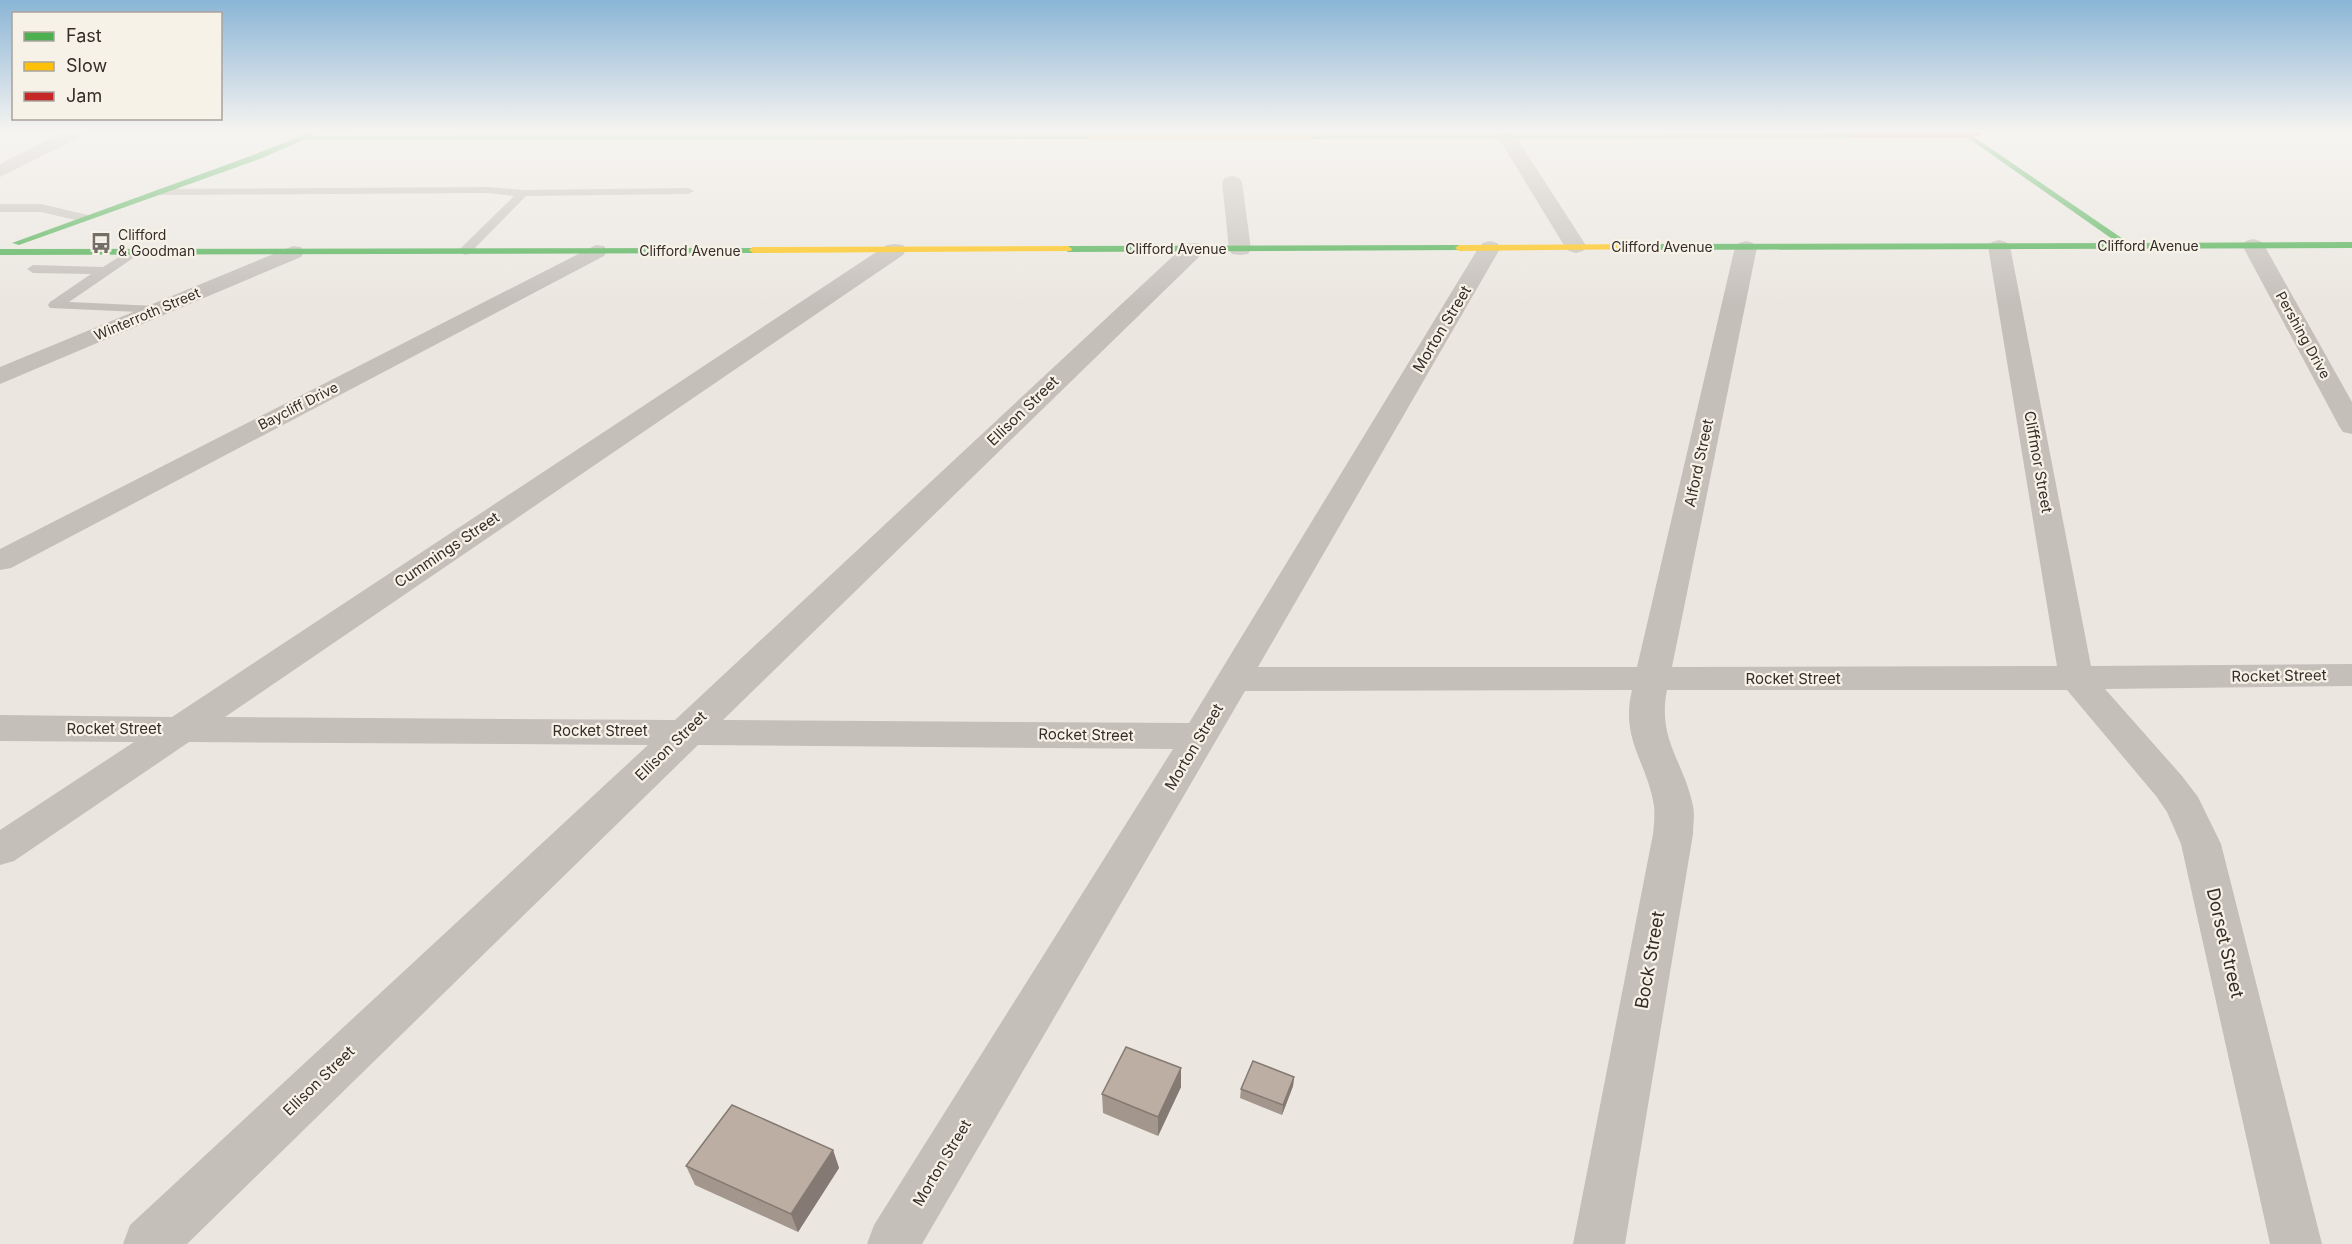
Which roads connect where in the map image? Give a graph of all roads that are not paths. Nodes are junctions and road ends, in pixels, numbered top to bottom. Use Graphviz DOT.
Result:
graph roads {
  1 [pos="167,189"];
  2 [pos="1233,189"];
  3 [pos="1540,189"];
  4 [pos="2046,189"];
  5 [pos="688,191"];
  6 [pos="159,192"];
  7 [pos="523,193"];
  8 [pos="0,208"];
  9 [pos="84,218"];
  10 [pos="2253,245"];
  11 [pos="2352,245"];
  12 [pos="2000,246"];
  13 [pos="2128,246"];
  14 [pos="1490,247"];
  15 [pos="1576,247"];
  16 [pos="1746,247"];
  17 [pos="1194,249"];
  18 [pos="1240,249"];
  19 [pos="0,250"];
  20 [pos="894,250"];
  21 [pos="135,251"];
  22 [pos="465,251"];
  23 [pos="596,251"];
  24 [pos="293,252"];
  25 [pos="33,269"];
  26 [pos="106,271"];
  27 [pos="156,310"];
  28 [pos="0,376"];
  29 [pos="2352,426"];
  30 [pos="0,561"];
  31 [pos="2352,675"];
  32 [pos="2076,678"];
  33 [pos="1234,679"];
  34 [pos="1651,679"];
  35 [pos="0,728"];
  36 [pos="180,729"];
  37 [pos="686,732"];
  38 [pos="1200,736"];
  39 [pos="0,850"];
  40 [pos="148,1244"];
  41 [pos="893,1244"];
  42 [pos="1599,1244"];
  43 [pos="2296,1244"];
  1 -- 6 [label="main road"];
  2 -- 18 [label="street"];
  3 -- 15 [label="street"];
  4 -- 13 [label="main road"];
  5 -- 7 [label="lane"];
  6 -- 7 [label="lane"];
  6 -- 9 [label="main road"];
  7 -- 22 [label="lane"];
  8 -- 9 [label="lane"];
  9 -- 19 [label="main road"];
  10 -- 11 [label="main road, Clifford Avenue"];
  10 -- 13 [label="main road, Clifford Avenue"];
  10 -- 29 [label="street, Pershing Drive"];
  12 -- 13 [label="main road, Clifford Avenue"];
  12 -- 16 [label="main road, Clifford Avenue"];
  12 -- 32 [label="street, Cliffmor Street"];
  14 -- 15 [label="main road, Clifford Avenue"];
  14 -- 18 [label="main road, Clifford Avenue"];
  14 -- 33 [label="street, Morton Street"];
  15 -- 16 [label="main road, Clifford Avenue"];
  16 -- 34 [label="street, Alford Street"];
  17 -- 18 [label="main road, Clifford Avenue"];
  17 -- 20 [label="main road, Clifford Avenue"];
  17 -- 37 [label="street, Ellison Street"];
  19 -- 21 [label="main road, Clifford Avenue"];
  20 -- 23 [label="main road, Clifford Avenue"];
  20 -- 36 [label="street, Cummings Street"];
  21 -- 24 [label="main road, Clifford Avenue"];
  21 -- 26 [label="lane"];
  22 -- 23 [label="main road, Clifford Avenue"];
  22 -- 24 [label="main road, Clifford Avenue"];
  23 -- 30 [label="street, Baycliff Drive"];
  24 -- 27 [label="street, Winterroth Street"];
  25 -- 26 [label="lane"];
  26 -- 27 [label="lane"];
  27 -- 28 [label="street, Winterroth Street"];
  31 -- 32 [label="street, Rocket Street"];
  32 -- 34 [label="street, Rocket Street"];
  32 -- 43 [label="street, Dorset Street"];
  33 -- 34 [label="street, Rocket Street"];
  33 -- 38 [label="street, Morton Street"];
  34 -- 42 [label="street, Bock Street"];
  35 -- 36 [label="street, Rocket Street"];
  36 -- 37 [label="street, Rocket Street"];
  36 -- 39 [label="street, Cummings Street"];
  37 -- 38 [label="street, Rocket Street"];
  37 -- 40 [label="street, Ellison Street"];
  38 -- 41 [label="street, Morton Street"];
}
